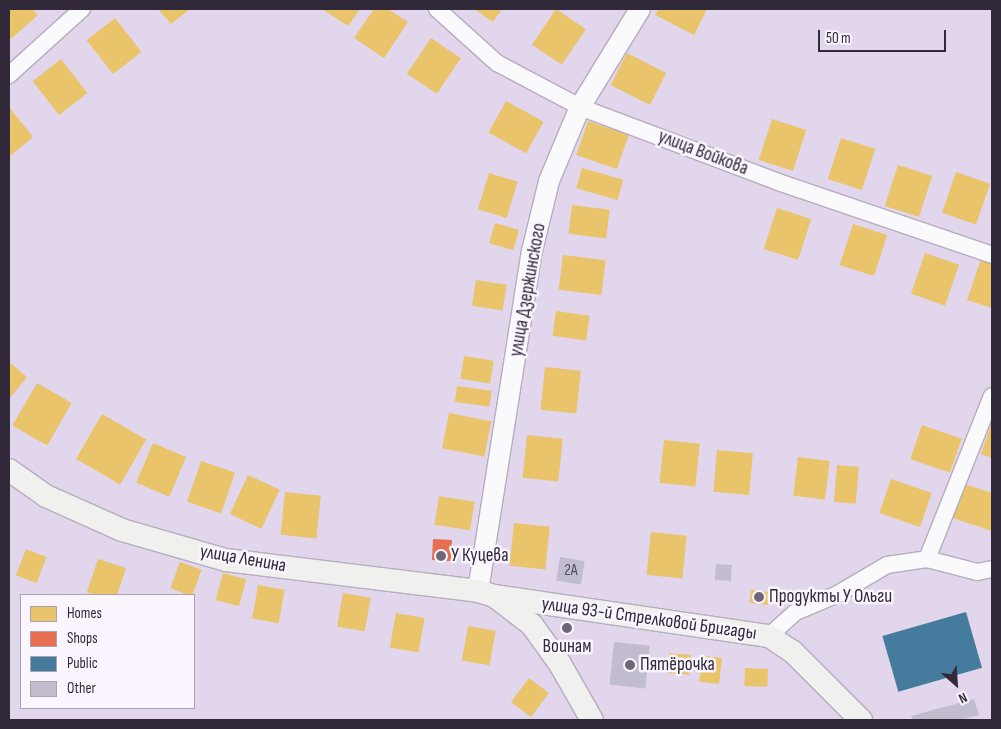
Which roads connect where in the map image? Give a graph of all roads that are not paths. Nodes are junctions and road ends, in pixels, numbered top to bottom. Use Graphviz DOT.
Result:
graph roads {
  1 [pos="82,9"];
  2 [pos="437,9"];
  3 [pos="640,9"];
  4 [pos="9,75"];
  5 [pos="580,107"];
  6 [pos="992,254"];
  7 [pos="992,396"];
  8 [pos="9,470"];
  9 [pos="927,558"];
  10 [pos="992,569"];
  11 [pos="486,594"];
  12 [pos="769,636"];
  13 [pos="592,720"];
  14 [pos="861,720"];
  1 -- 4 [label="street"];
  2 -- 5 [label="street, улица Войкова"];
  3 -- 5 [label="street, улица Дзержинского"];
  5 -- 6 [label="street, улица Войкова"];
  5 -- 11 [label="street, улица Дзержинского"];
  7 -- 9 [label="street"];
  8 -- 11 [label="main road, улица Ленина"];
  9 -- 10 [label="street, улица 93-й Стрелковой Бригады"];
  9 -- 12 [label="street, улица 93-й Стрелковой Бригады"];
  11 -- 12 [label="main road, улица 93-й Стрелковой Бригады"];
  11 -- 13 [label="main road"];
  12 -- 14 [label="main road"];
}
